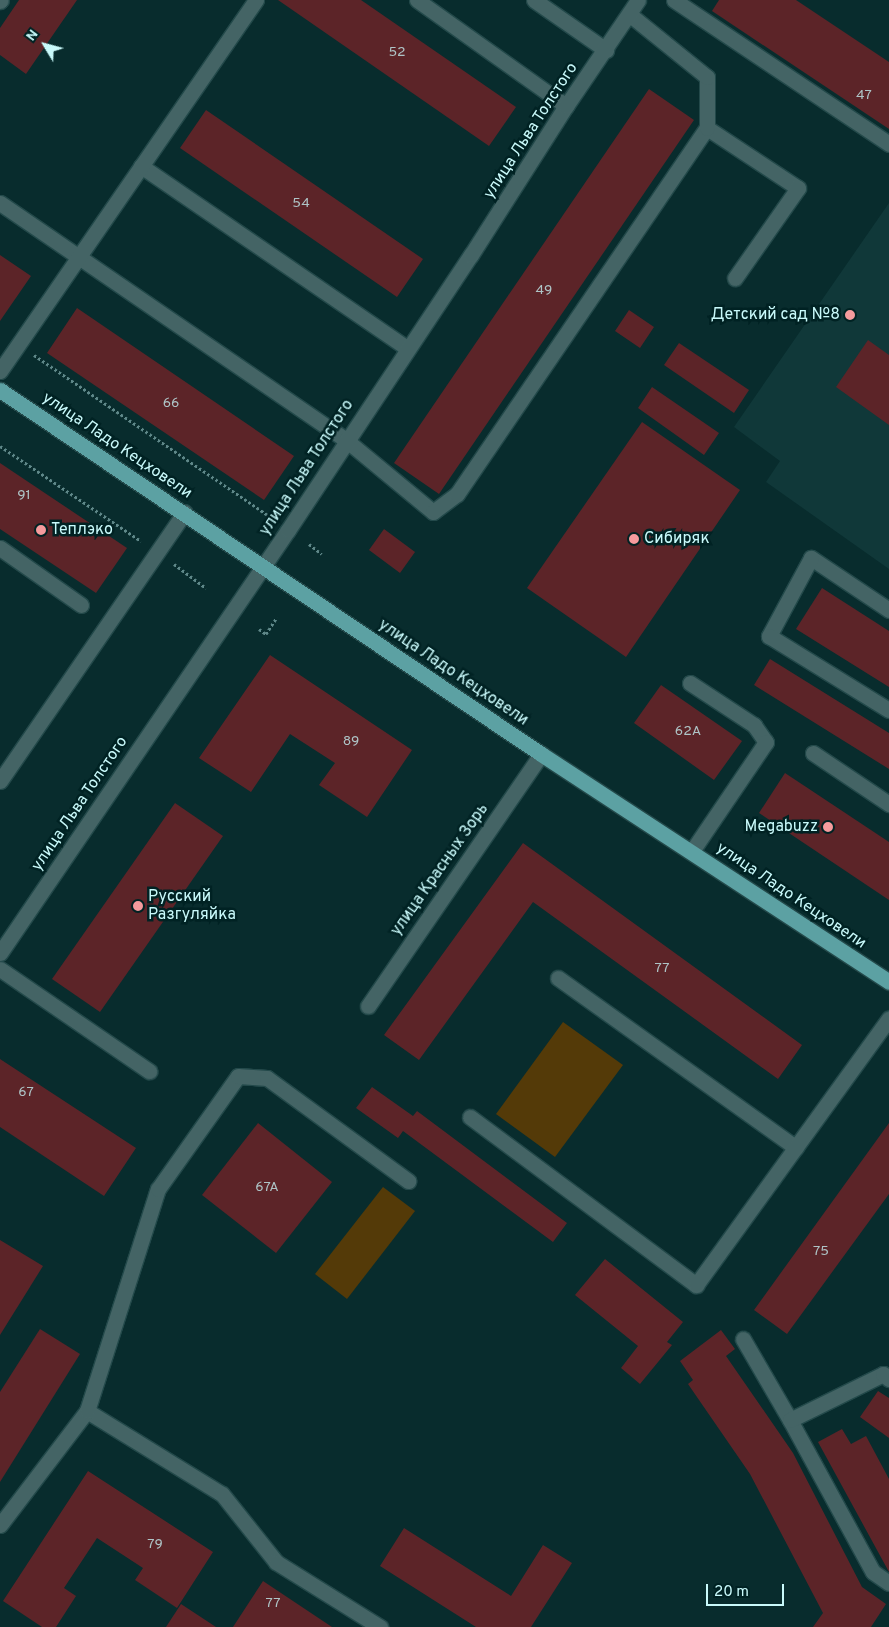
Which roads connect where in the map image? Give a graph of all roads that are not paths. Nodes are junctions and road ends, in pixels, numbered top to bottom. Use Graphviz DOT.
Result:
graph roads {
  1 [pos="256,0"];
  2 [pos="417,0"];
  3 [pos="534,0"];
  4 [pos="638,0"];
  5 [pos="674,0"];
  6 [pos="629,14"];
  7 [pos="606,50"];
  8 [pos="566,106"];
  9 [pos="707,128"];
  10 [pos="889,144"];
  11 [pos="141,166"];
  12 [pos="0,203"];
  13 [pos="81,256"];
  14 [pos="735,278"];
  15 [pos="407,348"];
  16 [pos="0,371"];
  17 [pos="0,390"];
  18 [pos="346,440"];
  19 [pos="185,512"];
  20 [pos="0,548"];
  21 [pos="263,566"];
  22 [pos="81,605"];
  23 [pos="889,610"];
  24 [pos="690,683"];
  25 [pos="889,710"];
  26 [pos="813,753"];
  27 [pos="541,754"];
  28 [pos="0,782"];
  29 [pos="889,804"];
  30 [pos="692,851"];
  31 [pos="0,952"];
  32 [pos="0,969"];
  33 [pos="558,978"];
  34 [pos="889,982"];
  35 [pos="368,1006"];
  36 [pos="889,1018"];
  37 [pos="149,1071"];
  38 [pos="470,1117"];
  39 [pos="796,1148"];
  40 [pos="408,1181"];
  41 [pos="742,1339"];
  42 [pos="889,1379"];
  43 [pos="87,1411"];
  44 [pos="790,1420"];
  45 [pos="0,1525"];
  46 [pos="889,1583"];
  47 [pos="380,1627"];
  1 -- 11 [label="street"];
  2 -- 8 [label="street"];
  3 -- 7 [label="street"];
  4 -- 6 [label="street, улица Льва Толстого"];
  5 -- 10 [label="street"];
  6 -- 7 [label="street, улица Льва Толстого"];
  6 -- 9 [label="street"];
  7 -- 8 [label="street, улица Льва Толстого"];
  8 -- 15 [label="street, улица Льва Толстого"];
  9 -- 14 [label="street"];
  9 -- 18 [label="street"];
  11 -- 13 [label="street"];
  11 -- 15 [label="street"];
  12 -- 13 [label="street"];
  13 -- 16 [label="street"];
  13 -- 18 [label="street"];
  15 -- 18 [label="street, улица Льва Толстого"];
  17 -- 19 [label="main road, улица Ладо Кецховели"];
  18 -- 21 [label="street, улица Льва Толстого"];
  19 -- 21 [label="main road, улица Ладо Кецховели"];
  19 -- 28 [label="street"];
  20 -- 22 [label="street"];
  21 -- 27 [label="main road, улица Ладо Кецховели"];
  21 -- 31 [label="street, улица Льва Толстого"];
  23 -- 25 [label="street"];
  24 -- 30 [label="street"];
  26 -- 29 [label="street"];
  27 -- 30 [label="main road, улица Ладо Кецховели"];
  27 -- 35 [label="street, улица Красных Зорь"];
  30 -- 34 [label="main road, улица Ладо Кецховели"];
  32 -- 37 [label="street"];
  33 -- 39 [label="street"];
  36 -- 39 [label="street"];
  38 -- 39 [label="street"];
  40 -- 43 [label="street"];
  41 -- 44 [label="street"];
  42 -- 44 [label="street"];
  43 -- 45 [label="street"];
  43 -- 47 [label="street"];
  44 -- 46 [label="street"];
}
